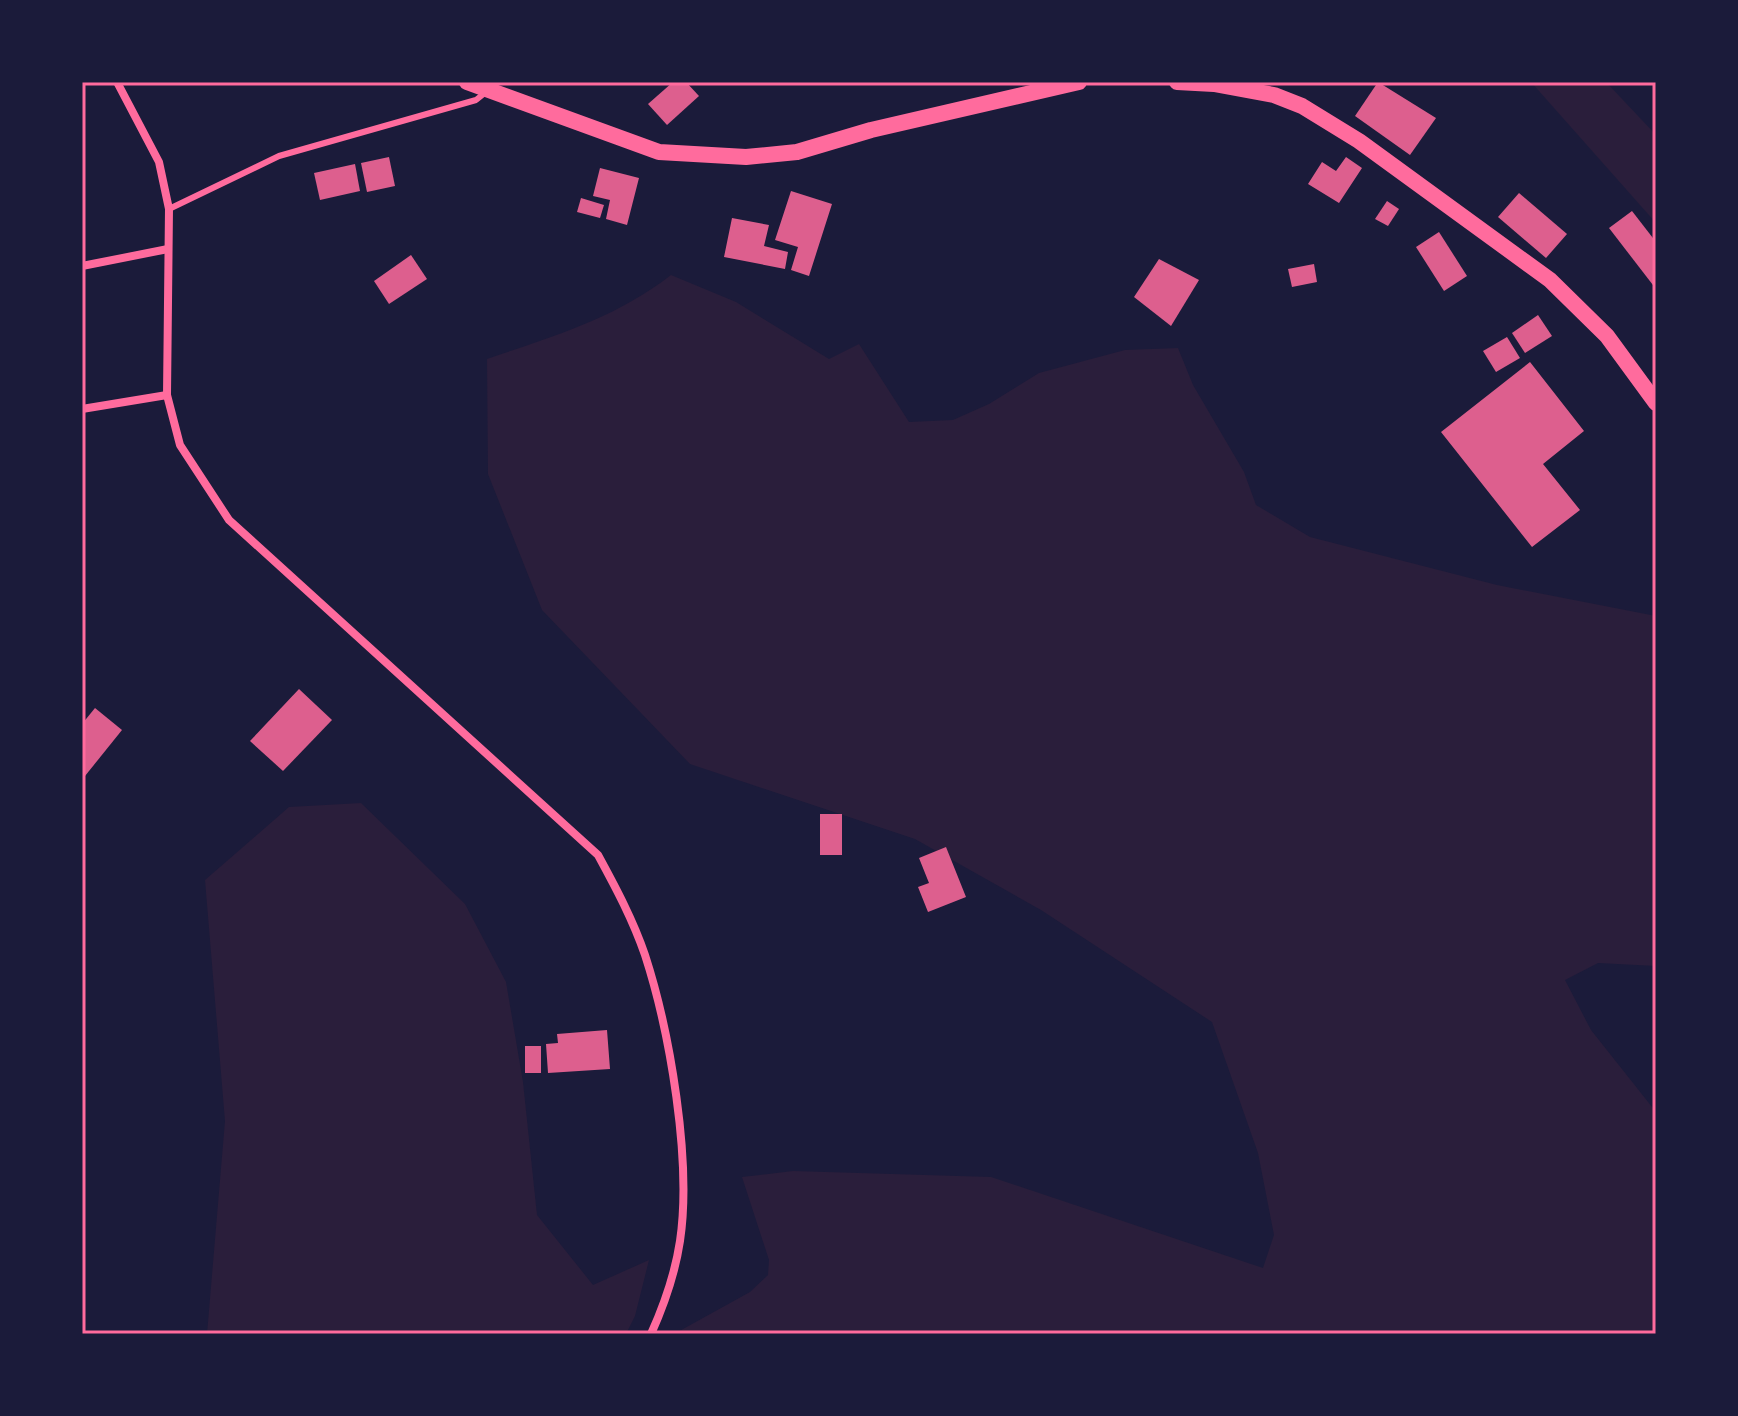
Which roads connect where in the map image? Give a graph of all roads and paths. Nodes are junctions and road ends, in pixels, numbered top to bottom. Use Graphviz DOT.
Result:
graph roads {
  1 [pos="117,82"];
  2 [pos="467,82"];
  3 [pos="1079,82"];
  4 [pos="1178,82"];
  5 [pos="488,90"];
  6 [pos="169,209"];
  7 [pos="168,249"];
  8 [pos="82,266"];
  9 [pos="167,395"];
  10 [pos="1656,403"];
  11 [pos="82,409"];
  12 [pos="651,1334"];
  1 -- 6 [label="street"];
  2 -- 5 [label="main road"];
  3 -- 5 [label="main road"];
  4 -- 10 [label="main road"];
  5 -- 6 [label="lane"];
  6 -- 7 [label="street"];
  7 -- 8 [label="street"];
  7 -- 9 [label="street"];
  9 -- 11 [label="street"];
  9 -- 12 [label="street"];
}
